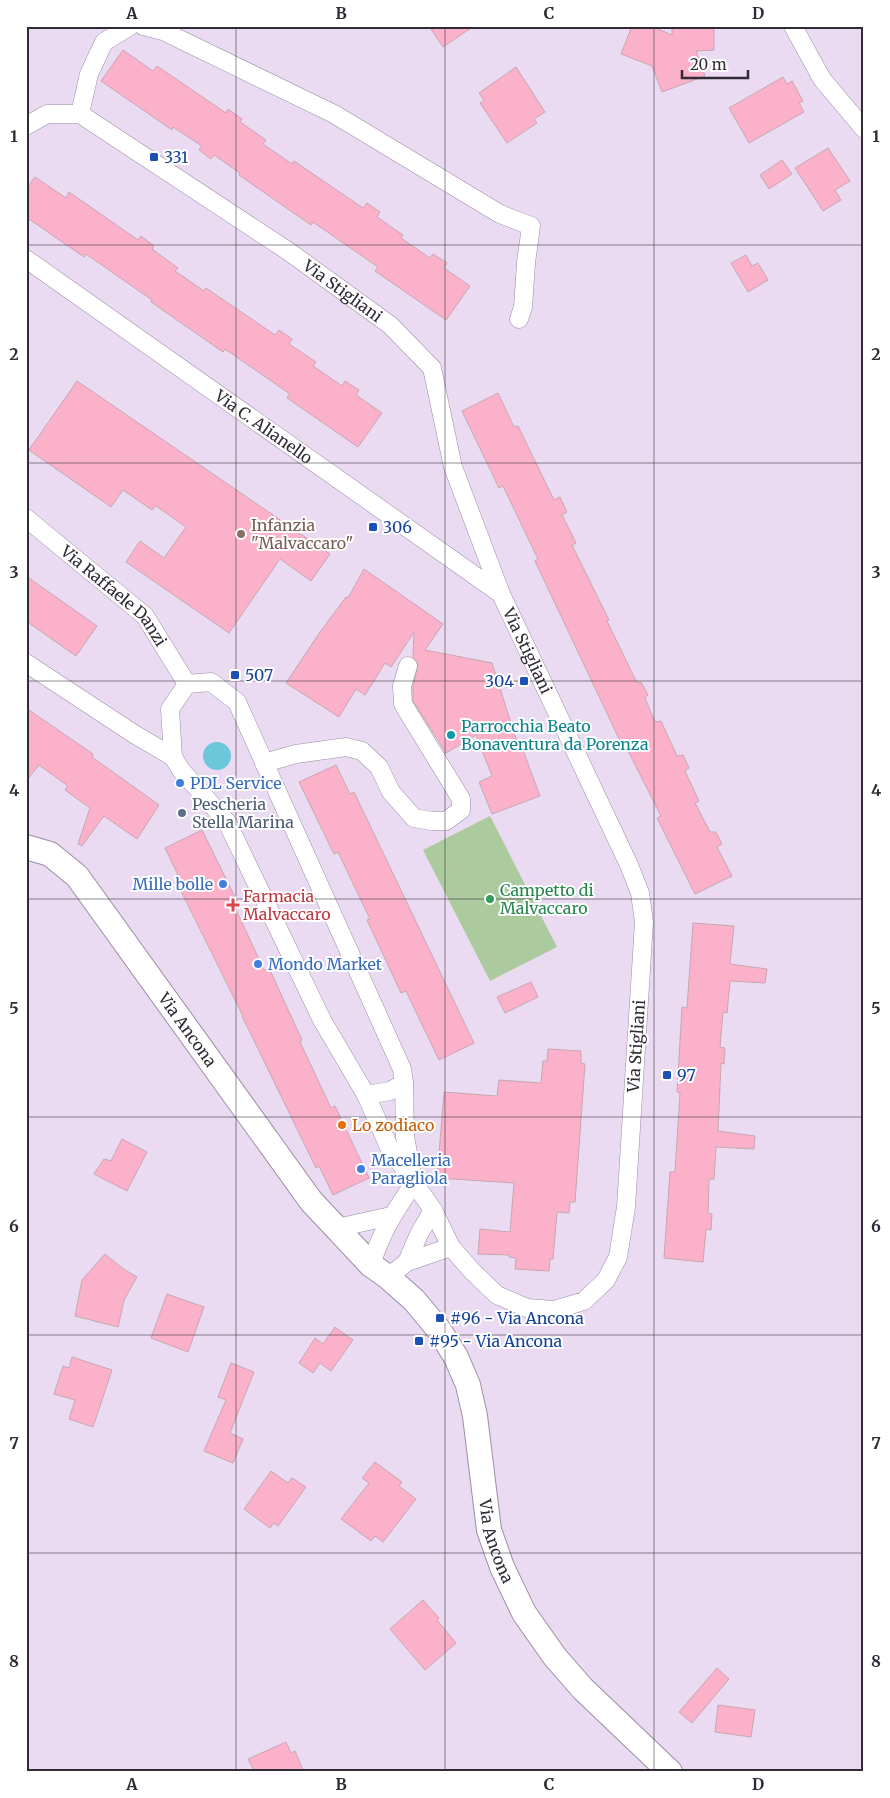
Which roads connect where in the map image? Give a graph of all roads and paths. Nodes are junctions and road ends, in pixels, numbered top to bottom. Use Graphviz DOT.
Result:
graph roads {
  1 [pos="130,26"];
  2 [pos="143,26"];
  3 [pos="793,26"];
  4 [pos="80,114"];
  5 [pos="26,126"];
  6 [pos="864,129"];
  7 [pos="26,259"];
  8 [pos="519,319"];
  9 [pos="26,518"];
  10 [pos="501,594"];
  11 [pos="26,663"];
  12 [pos="408,666"];
  13 [pos="187,684"];
  14 [pos="173,757"];
  15 [pos="264,763"];
  16 [pos="26,847"];
  17 [pos="404,1083"];
  18 [pos="366,1095"];
  19 [pos="414,1183"];
  20 [pos="434,1210"];
  21 [pos="391,1216"];
  22 [pos="337,1228"];
  23 [pos="451,1247"];
  24 [pos="407,1262"];
  25 [pos="379,1271"];
  26 [pos="670,1772"];
  1 -- 4 [label="street"];
  2 -- 8 [label="street"];
  3 -- 6 [label="street"];
  4 -- 5 [label="street"];
  4 -- 10 [label="street, Via Stigliani"];
  7 -- 10 [label="street, Via C. Alianello"];
  9 -- 13 [label="street, Via Raffaele Danzi"];
  10 -- 23 [label="street, Via Stigliani"];
  11 -- 14 [label="street"];
  12 -- 15 [label="street"];
  13 -- 14 [label="street"];
  13 -- 15 [label="street"];
  14 -- 18 [label="street"];
  15 -- 17 [label="street"];
  16 -- 22 [label="street, Via Ancona"];
  17 -- 18 [label="street"];
  17 -- 19 [label="street"];
  18 -- 19 [label="street"];
  19 -- 20 [label="street, Via Stigliani"];
  19 -- 21 [label="street"];
  20 -- 23 [label="street, Via Stigliani"];
  20 -- 24 [label="street"];
  21 -- 22 [label="street"];
  21 -- 25 [label="street"];
  22 -- 25 [label="street, Via Ancona"];
  23 -- 24 [label="street"];
  24 -- 25 [label="street"];
  25 -- 26 [label="street, Via Ancona"];
}
